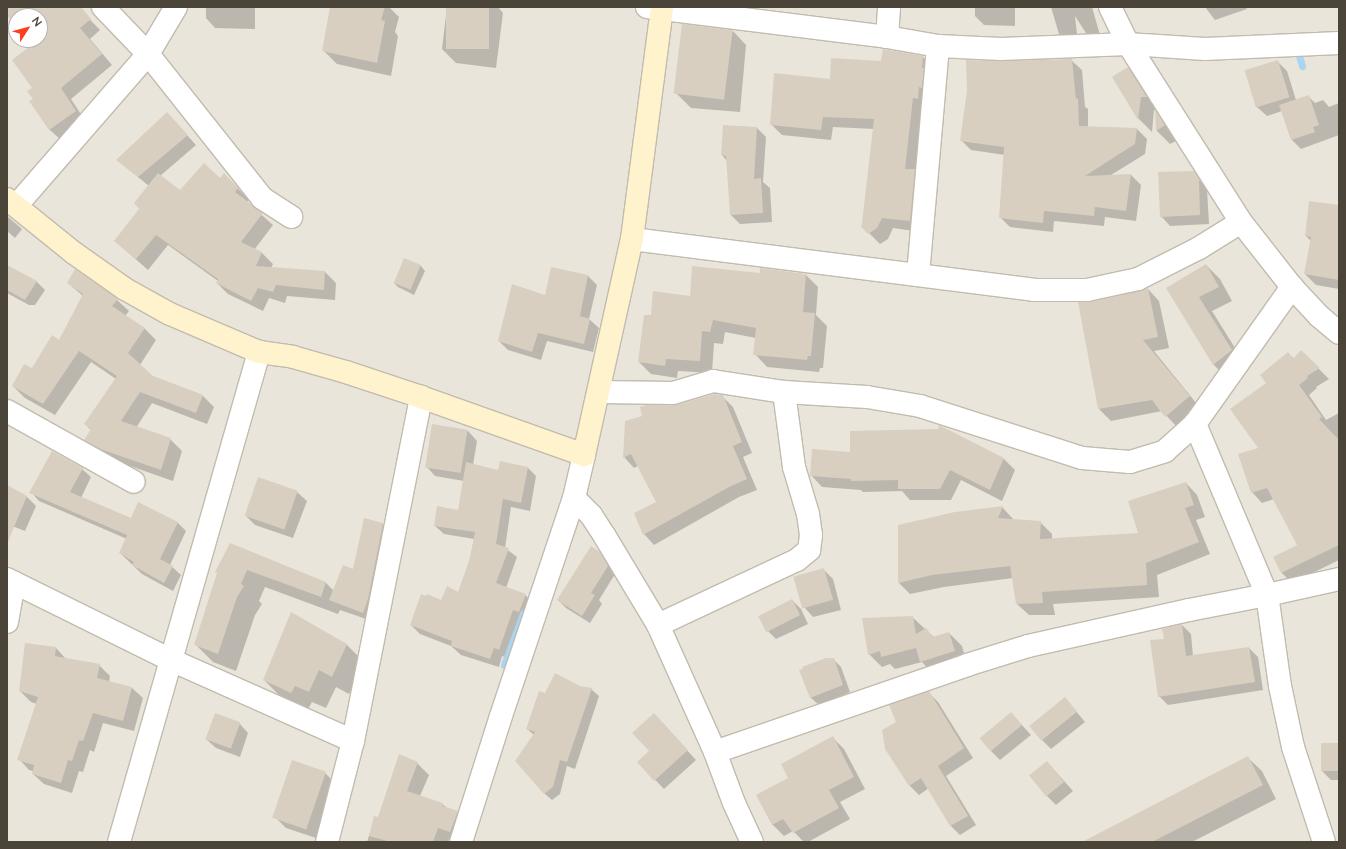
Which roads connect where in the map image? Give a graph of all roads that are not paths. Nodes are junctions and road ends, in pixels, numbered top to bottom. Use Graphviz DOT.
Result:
graph roads {
  1 [pos="103,7"];
  2 [pos="176,7"];
  3 [pos="889,7"];
  4 [pos="1110,7"];
  5 [pos="657,8"];
  6 [pos="887,37"];
  7 [pos="1339,43"];
  8 [pos="1128,44"];
  9 [pos="938,46"];
  10 [pos="148,54"];
  11 [pos="12,203"];
  12 [pos="292,217"];
  13 [pos="1241,222"];
  14 [pos="632,239"];
  15 [pos="918,275"];
  16 [pos="1292,287"];
  17 [pos="1339,333"];
  18 [pos="259,352"];
  19 [pos="599,392"];
  20 [pos="784,392"];
  21 [pos="421,397"];
  22 [pos="7,411"];
  23 [pos="1195,424"];
  24 [pos="584,455"];
  25 [pos="134,482"];
  26 [pos="574,498"];
  27 [pos="1339,579"];
  28 [pos="11,581"];
  29 [pos="1267,595"];
  30 [pos="7,622"];
  31 [pos="658,625"];
  32 [pos="171,660"];
  33 [pos="353,741"];
  34 [pos="715,752"];
  35 [pos="119,842"];
  36 [pos="327,842"];
  37 [pos="461,842"];
  38 [pos="752,842"];
  39 [pos="1324,842"];
  1 -- 10 [label="street"];
  2 -- 10 [label="street"];
  3 -- 6 [label="street"];
  4 -- 8 [label="street"];
  5 -- 6 [label="street"];
  5 -- 14 [label="street"];
  6 -- 9 [label="street"];
  7 -- 8 [label="street"];
  8 -- 9 [label="street"];
  8 -- 13 [label="street"];
  9 -- 15 [label="street"];
  10 -- 11 [label="street"];
  10 -- 12 [label="street"];
  11 -- 18 [label="street"];
  13 -- 15 [label="street"];
  13 -- 16 [label="street"];
  14 -- 15 [label="street"];
  14 -- 19 [label="street"];
  16 -- 17 [label="street"];
  16 -- 23 [label="street"];
  18 -- 21 [label="street"];
  18 -- 32 [label="street"];
  19 -- 20 [label="street"];
  19 -- 24 [label="street"];
  20 -- 23 [label="street"];
  20 -- 31 [label="street"];
  21 -- 24 [label="street"];
  21 -- 33 [label="street"];
  22 -- 25 [label="street"];
  23 -- 29 [label="street"];
  24 -- 26 [label="street"];
  26 -- 31 [label="street"];
  26 -- 37 [label="street"];
  27 -- 29 [label="street"];
  28 -- 30 [label="street"];
  28 -- 32 [label="street"];
  29 -- 34 [label="street"];
  29 -- 39 [label="street"];
  31 -- 34 [label="street"];
  32 -- 33 [label="street"];
  32 -- 35 [label="street"];
  33 -- 36 [label="street"];
  34 -- 38 [label="street"];
}
